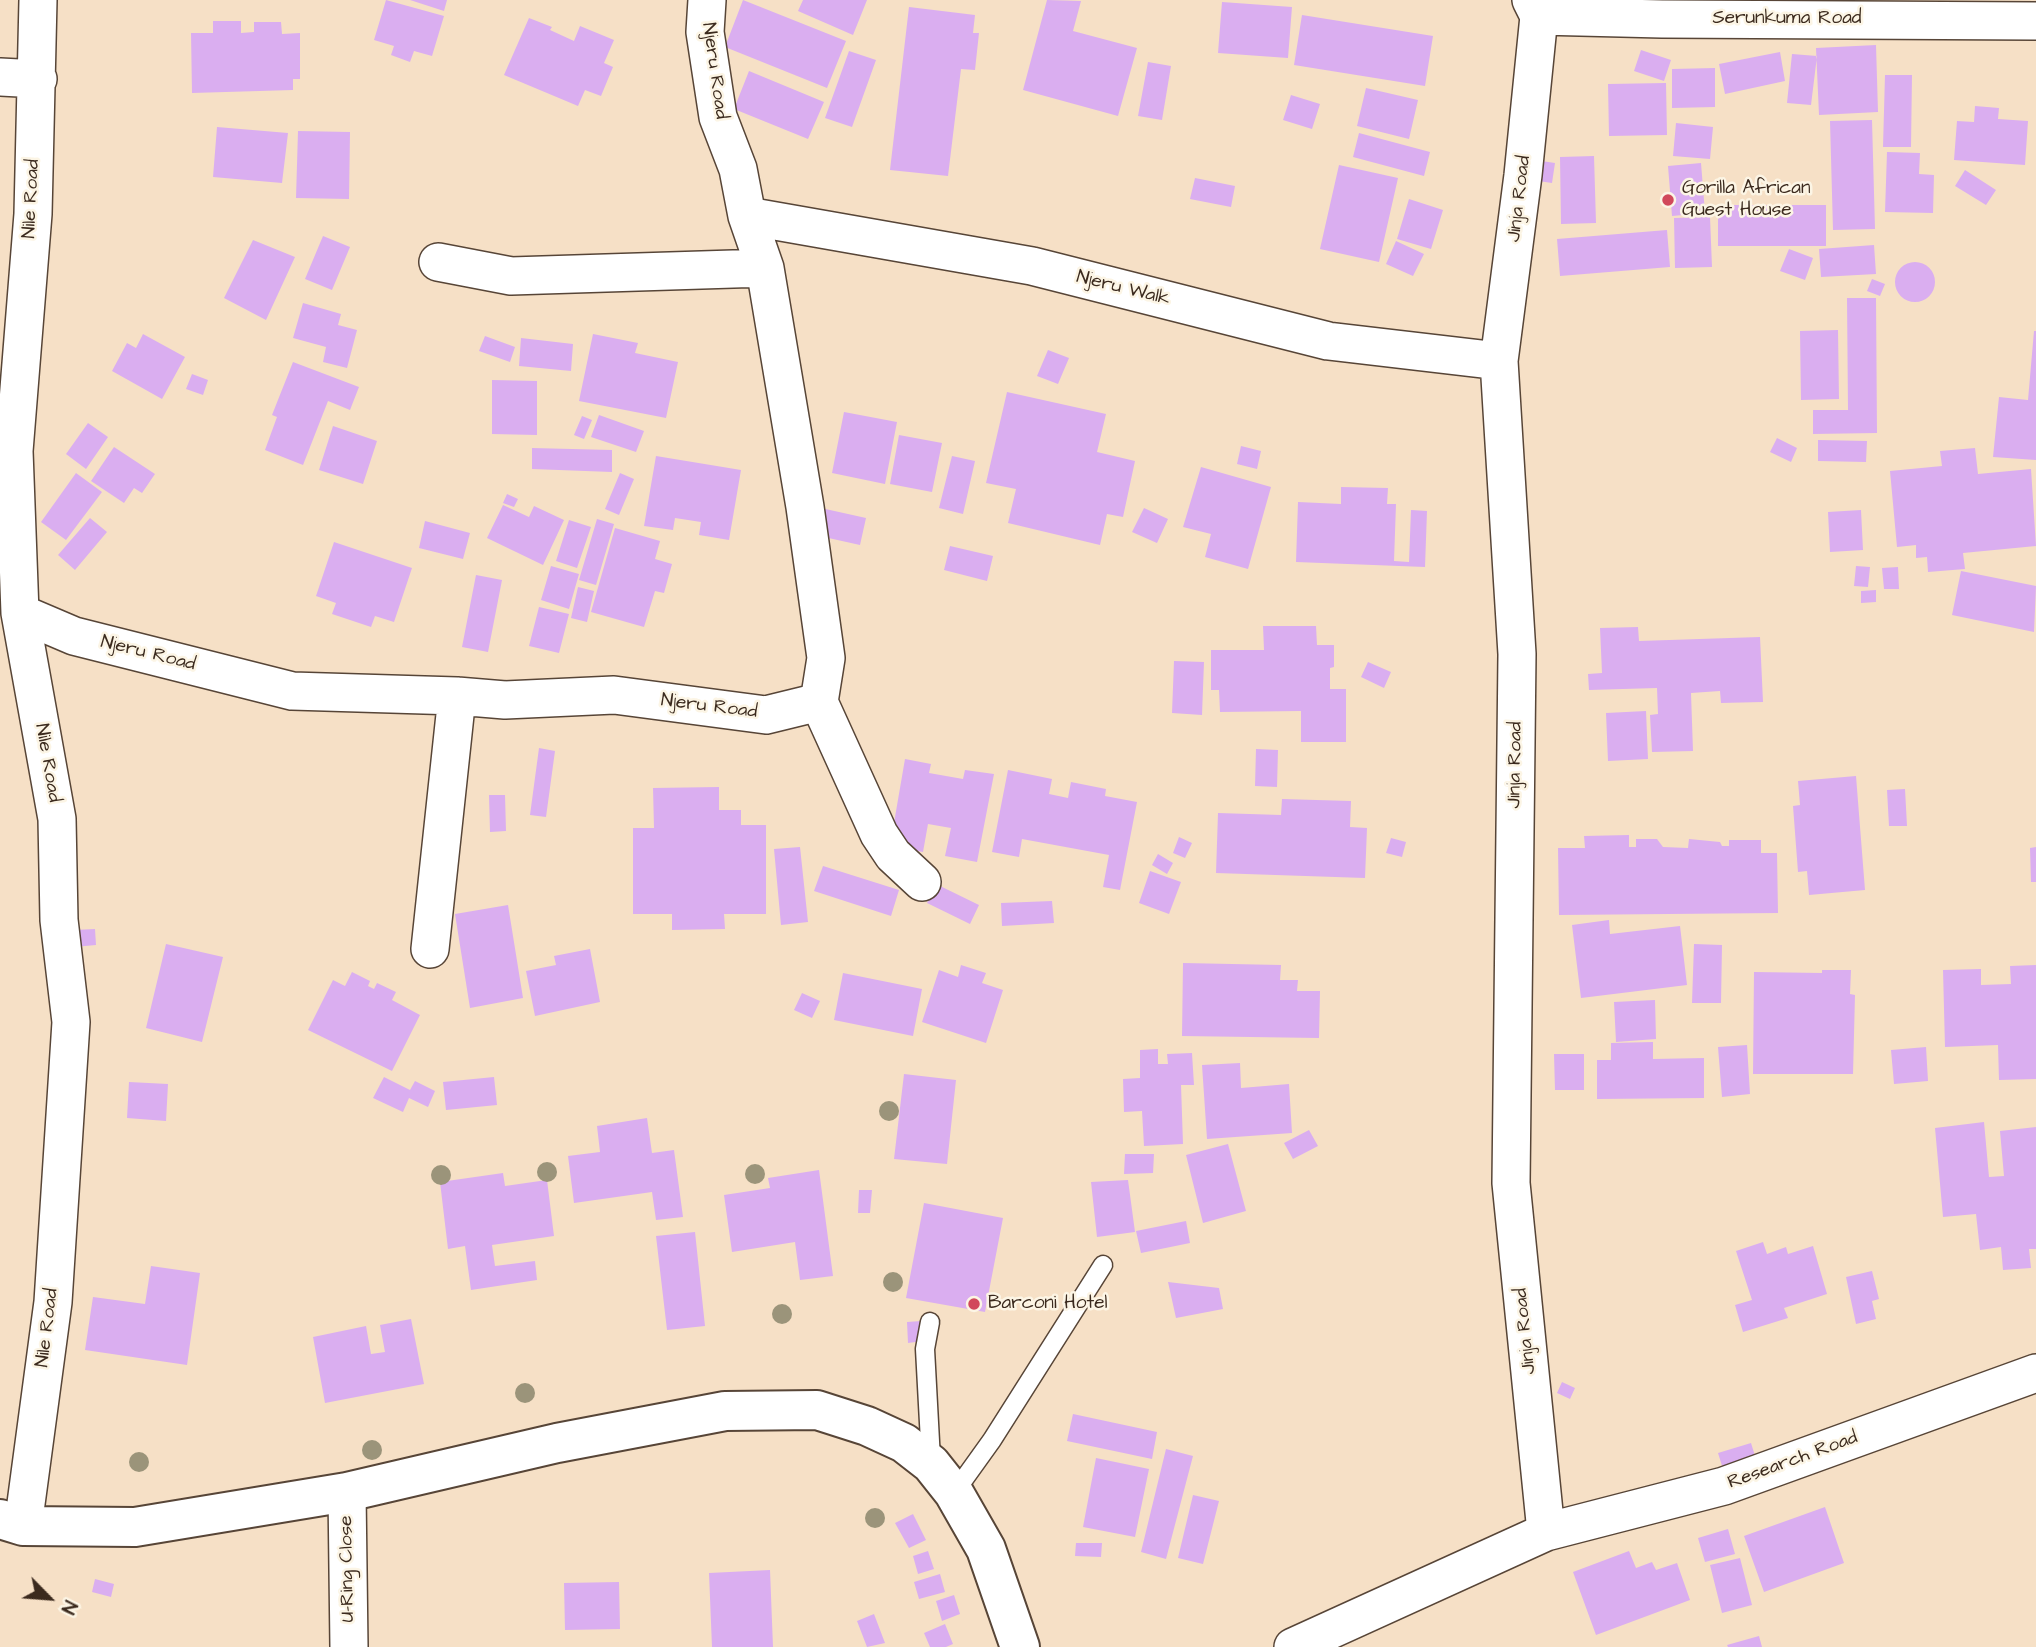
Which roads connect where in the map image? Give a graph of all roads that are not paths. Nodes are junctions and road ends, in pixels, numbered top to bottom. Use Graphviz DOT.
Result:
graph roads {
  1 [pos="38,0"];
  2 [pos="707,0"];
  3 [pos="1535,8"];
  4 [pos="2036,21"];
  5 [pos="0,77"];
  6 [pos="38,79"];
  7 [pos="747,216"];
  8 [pos="438,262"];
  9 [pos="765,268"];
  10 [pos="1499,361"];
  11 [pos="20,613"];
  12 [pos="457,696"];
  13 [pos="819,702"];
  14 [pos="922,882"];
  15 [pos="430,950"];
  16 [pos="1103,1265"];
  17 [pos="930,1322"];
  18 [pos="2036,1373"];
  19 [pos="943,1478"];
  20 [pos="347,1492"];
  21 [pos="11,1522"];
  22 [pos="1546,1532"];
  23 [pos="349,1647"];
  24 [pos="1020,1647"];
  25 [pos="1293,1647"];
  1 -- 6 [label="street, Nile Road"];
  2 -- 7 [label="street, Njeru Road"];
  3 -- 4 [label="street, Serunkuma Road"];
  3 -- 10 [label="street, Jinja Road"];
  5 -- 6 [label="street"];
  6 -- 11 [label="street, Nile Road"];
  7 -- 9 [label="street, Njeru Road"];
  7 -- 10 [label="street, Njeru Walk"];
  8 -- 9 [label="street"];
  9 -- 13 [label="street, Njeru Road"];
  10 -- 22 [label="street, Jinja Road"];
  11 -- 12 [label="street, Njeru Road"];
  11 -- 21 [label="street, Nile Road"];
  12 -- 13 [label="street, Njeru Road"];
  12 -- 15 [label="street"];
  13 -- 14 [label="street"];
  16 -- 19 [label="lane"];
  17 -- 19 [label="lane"];
  18 -- 22 [label="street, Research Road"];
  19 -- 20 [label="street"];
  19 -- 24 [label="street"];
  20 -- 21 [label="street"];
  20 -- 23 [label="street, U-Ring Close"];
  22 -- 25 [label="street, Research Road"];
}
